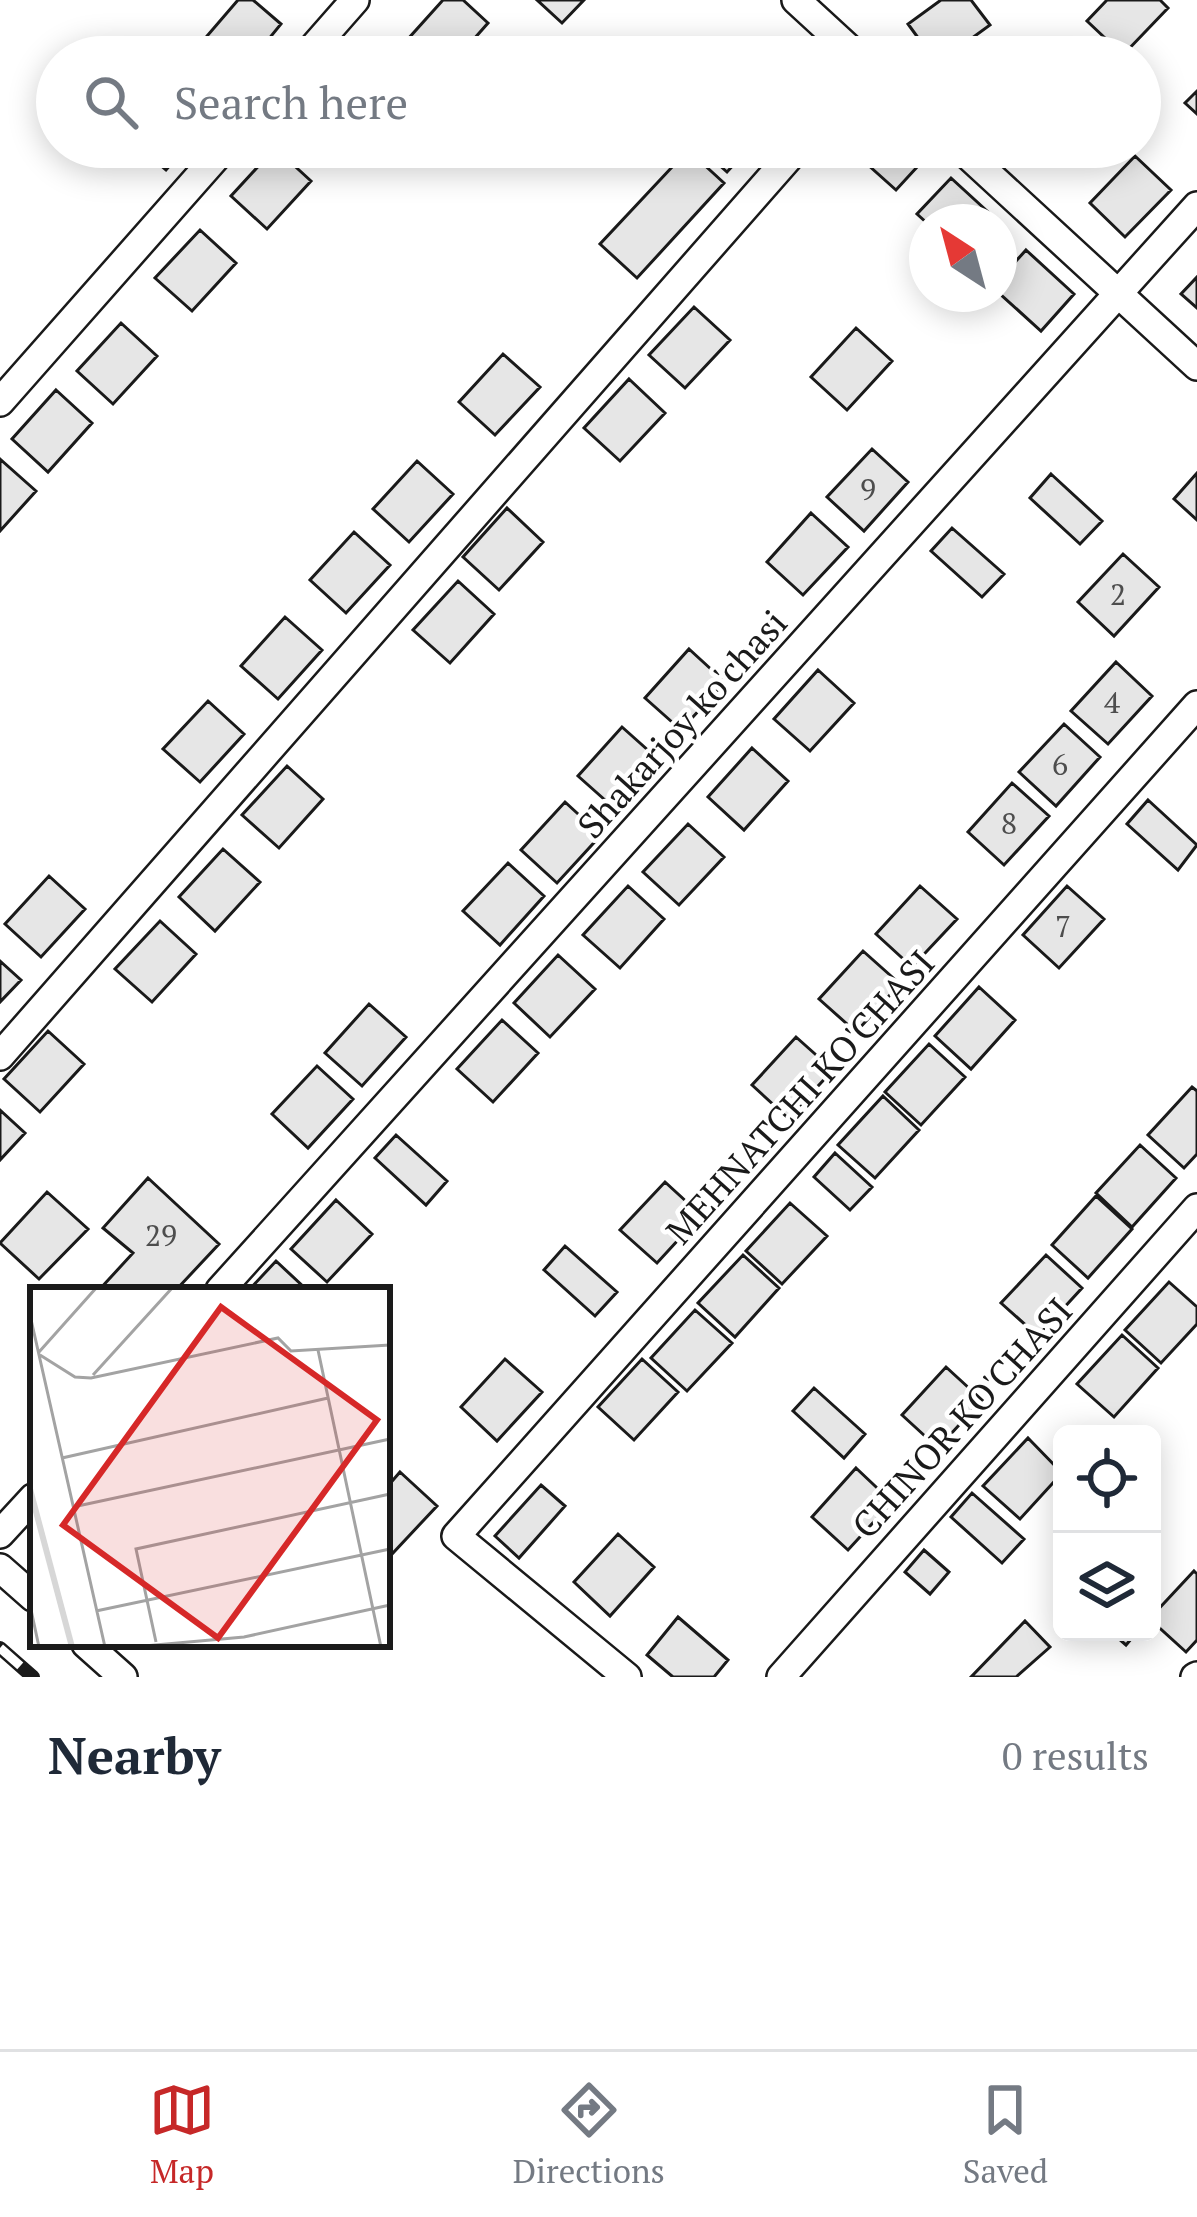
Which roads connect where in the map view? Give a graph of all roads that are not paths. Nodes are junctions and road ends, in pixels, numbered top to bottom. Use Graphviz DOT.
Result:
graph roads {
  1 [pos="355,0"];
  2 [pos="796,0"];
  3 [pos="323,36"];
  4 [pos="835,36"];
  5 [pos="206,168"];
  6 [pos="780,168"];
  7 [pos="982,168"];
  8 [pos="1197,206"];
  9 [pos="1119,295"];
  10 [pos="1197,366"];
  11 [pos="0,402"];
  12 [pos="1197,705"];
  13 [pos="0,1056"];
  14 [pos="1197,1208"];
  15 [pos="223,1287"];
  16 [pos="30,1501"];
  17 [pos="0,1534"];
  18 [pos="0,1568"];
  19 [pos="30,1594"];
  20 [pos="89,1647"];
  21 [pos="123,1677"];
  22 [pos="627,1677"];
  23 [pos="781,1677"];
  1 -- 3 [label="street"];
  2 -- 4 [label="street"];
  5 -- 11 [label="street"];
  6 -- 13 [label="street"];
  7 -- 9 [label="street"];
  8 -- 9 [label="street, Shakarjoy ko'chasi"];
  9 -- 10 [label="street"];
  9 -- 15 [label="street, Shakarjoy ko'chasi"];
  12 -- 22 [label="street, MEHNATCHI KO'CHASI"];
  14 -- 23 [label="street, CHINOR KO'CHASI"];
  16 -- 17 [label="street"];
  18 -- 19 [label="street"];
  20 -- 21 [label="street"];
}
